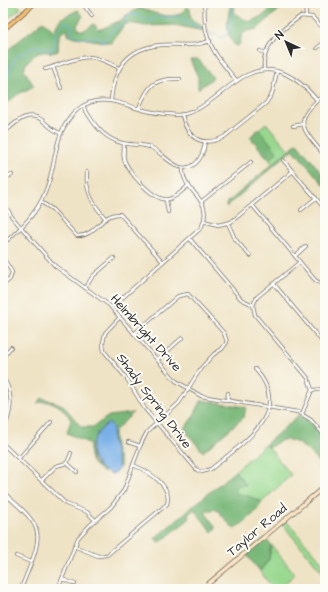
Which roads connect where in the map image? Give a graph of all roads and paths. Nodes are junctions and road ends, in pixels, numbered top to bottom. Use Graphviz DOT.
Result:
graph roads {
  1 [pos="35,3"];
  2 [pos="82,3"];
  3 [pos="204,3"];
  4 [pos="305,3"];
  5 [pos="306,15"];
  6 [pos="92,16"];
  7 [pos="3,30"];
  8 [pos="325,30"];
  9 [pos="210,40"];
  10 [pos="325,42"];
  11 [pos="317,48"];
  12 [pos="260,51"];
  13 [pos="265,53"];
  14 [pos="53,67"];
  15 [pos="119,68"];
  16 [pos="45,69"];
  17 [pos="264,70"];
  18 [pos="277,71"];
  19 [pos="180,80"];
  20 [pos="237,81"];
  21 [pos="61,88"];
  22 [pos="325,94"];
  23 [pos="111,100"];
  24 [pos="317,100"];
  25 [pos="83,106"];
  26 [pos="139,108"];
  27 [pos="182,115"];
  28 [pos="303,124"];
  29 [pos="293,126"];
  30 [pos="60,133"];
  31 [pos="3,134"];
  32 [pos="205,142"];
  33 [pos="124,144"];
  34 [pos="325,156"];
  35 [pos="283,160"];
  36 [pos="251,162"];
  37 [pos="183,168"];
  38 [pos="87,172"];
  39 [pos="293,172"];
  40 [pos="12,175"];
  41 [pos="3,179"];
  42 [pos="189,185"];
  43 [pos="316,198"];
  44 [pos="166,200"];
  45 [pos="202,201"];
  46 [pos="3,202"];
  47 [pos="41,202"];
  48 [pos="253,206"];
  49 [pos="325,209"];
  50 [pos="302,210"];
  51 [pos="168,212"];
  52 [pos="106,219"];
  53 [pos="204,221"];
  54 [pos="228,223"];
  55 [pos="22,228"];
  56 [pos="190,239"];
  57 [pos="3,244"];
  58 [pos="306,246"];
  59 [pos="250,256"];
  60 [pos="295,256"];
  61 [pos="3,258"];
  62 [pos="114,258"];
  63 [pos="163,262"];
  64 [pos="300,262"];
  65 [pos="274,284"];
  66 [pos="3,285"];
  67 [pos="325,286"];
  68 [pos="85,288"];
  69 [pos="253,305"];
  70 [pos="112,308"];
  71 [pos="120,317"];
  72 [pos="134,334"];
  73 [pos="182,338"];
  74 [pos="325,345"];
  75 [pos="11,347"];
  76 [pos="3,357"];
  77 [pos="157,360"];
  78 [pos="254,369"];
  79 [pos="3,377"];
  80 [pos="188,389"];
  81 [pos="325,389"];
  82 [pos="312,390"];
  83 [pos="228,393"];
  84 [pos="226,401"];
  85 [pos="268,406"];
  86 [pos="302,414"];
  87 [pos="51,422"];
  88 [pos="156,422"];
  89 [pos="3,432"];
  90 [pos="325,436"];
  91 [pos="128,442"];
  92 [pos="3,444"];
  93 [pos="140,446"];
  94 [pos="71,453"];
  95 [pos="19,458"];
  96 [pos="67,463"];
  97 [pos="134,465"];
  98 [pos="77,472"];
  99 [pos="42,480"];
  100 [pos="325,486"];
  101 [pos="3,492"];
  102 [pos="95,520"];
  103 [pos="74,546"];
  104 [pos="16,556"];
  105 [pos="31,562"];
  106 [pos="62,579"];
  107 [pos="74,584"];
  108 [pos="21,589"];
  109 [pos="58,589"];
  110 [pos="202,589"];
  1 -- 7 [label="main road"];
  2 -- 6 [label="street"];
  3 -- 9 [label="street"];
  4 -- 5 [label="street"];
  5 -- 8 [label="street"];
  5 -- 13 [label="street"];
  9 -- 15 [label="street"];
  9 -- 20 [label="street"];
  10 -- 11 [label="street"];
  12 -- 13 [label="street"];
  13 -- 17 [label="street"];
  14 -- 15 [label="street"];
  14 -- 16 [label="street"];
  14 -- 21 [label="street"];
  15 -- 23 [label="street"];
  17 -- 18 [label="street"];
  17 -- 20 [label="street"];
  18 -- 24 [label="street"];
  18 -- 32 [label="street"];
  19 -- 26 [label="street"];
  20 -- 27 [label="street"];
  22 -- 24 [label="street"];
  23 -- 25 [label="street"];
  23 -- 26 [label="street"];
  24 -- 28 [label="street"];
  25 -- 30 [label="street"];
  25 -- 33 [label="street"];
  26 -- 27 [label="street"];
  27 -- 32 [label="street"];
  28 -- 29 [label="street"];
  28 -- 34 [label="street"];
  30 -- 31 [label="street"];
  30 -- 47 [label="street"];
  32 -- 37 [label="street"];
  33 -- 37 [label="street"];
  33 -- 44 [label="street"];
  35 -- 39 [label="street"];
  36 -- 45 [label="street"];
  37 -- 42 [label="street"];
  38 -- 52 [label="street"];
  39 -- 43 [label="street"];
  39 -- 48 [label="street"];
  40 -- 41 [label="street"];
  42 -- 44 [label="street"];
  42 -- 45 [label="street"];
  43 -- 49 [label="street"];
  43 -- 50 [label="street"];
  44 -- 51 [label="street"];
  45 -- 53 [label="street"];
  46 -- 55 [label="street, Helmbright Drive"];
  47 -- 52 [label="street"];
  47 -- 55 [label="street"];
  48 -- 54 [label="street"];
  48 -- 60 [label="street"];
  52 -- 63 [label="street"];
  53 -- 54 [label="street"];
  53 -- 56 [label="street"];
  54 -- 59 [label="street"];
  55 -- 57 [label="street"];
  55 -- 68 [label="street, Helmbright Drive"];
  56 -- 63 [label="street"];
  56 -- 69 [label="street"];
  58 -- 60 [label="street"];
  60 -- 64 [label="street"];
  61 -- 66 [label="street"];
  62 -- 68 [label="street"];
  63 -- 70 [label="street"];
  64 -- 65 [label="street"];
  64 -- 67 [label="street"];
  65 -- 69 [label="street"];
  65 -- 74 [label="street"];
  68 -- 70 [label="street, Helmbright Drive"];
  69 -- 82 [label="street"];
  70 -- 71 [label="street, Helmbright Drive"];
  71 -- 72 [label="street, Helmbright Drive"];
  71 -- 88 [label="street, Shady Spring Drive"];
  72 -- 77 [label="street, Helmbright Drive"];
  72 -- 80 [label="street"];
  73 -- 77 [label="street"];
  75 -- 76 [label="street"];
  77 -- 80 [label="street, Helmbright Drive"];
  78 -- 85 [label="street"];
  79 -- 89 [label="street"];
  80 -- 84 [label="street, Helmbright Drive"];
  80 -- 88 [label="street"];
  81 -- 82 [label="street"];
  82 -- 86 [label="street"];
  83 -- 84 [label="street"];
  84 -- 85 [label="street, Helmbright Drive"];
  85 -- 86 [label="street, Helmbright Drive"];
  85 -- 88 [label="street, Shady Spring Drive"];
  86 -- 90 [label="street, Helmbright Drive"];
  87 -- 95 [label="street"];
  88 -- 93 [label="street"];
  91 -- 93 [label="street"];
  92 -- 95 [label="street"];
  93 -- 97 [label="street"];
  94 -- 96 [label="street"];
  95 -- 99 [label="street"];
  96 -- 98 [label="street"];
  96 -- 99 [label="street"];
  97 -- 102 [label="street"];
  97 -- 103 [label="street"];
  99 -- 102 [label="street"];
  100 -- 110 [label="main road, Taylor Road"];
  101 -- 105 [label="street"];
  102 -- 103 [label="street"];
  103 -- 106 [label="street"];
  104 -- 105 [label="street"];
  105 -- 108 [label="street"];
  106 -- 107 [label="street"];
  106 -- 109 [label="street"];
}
